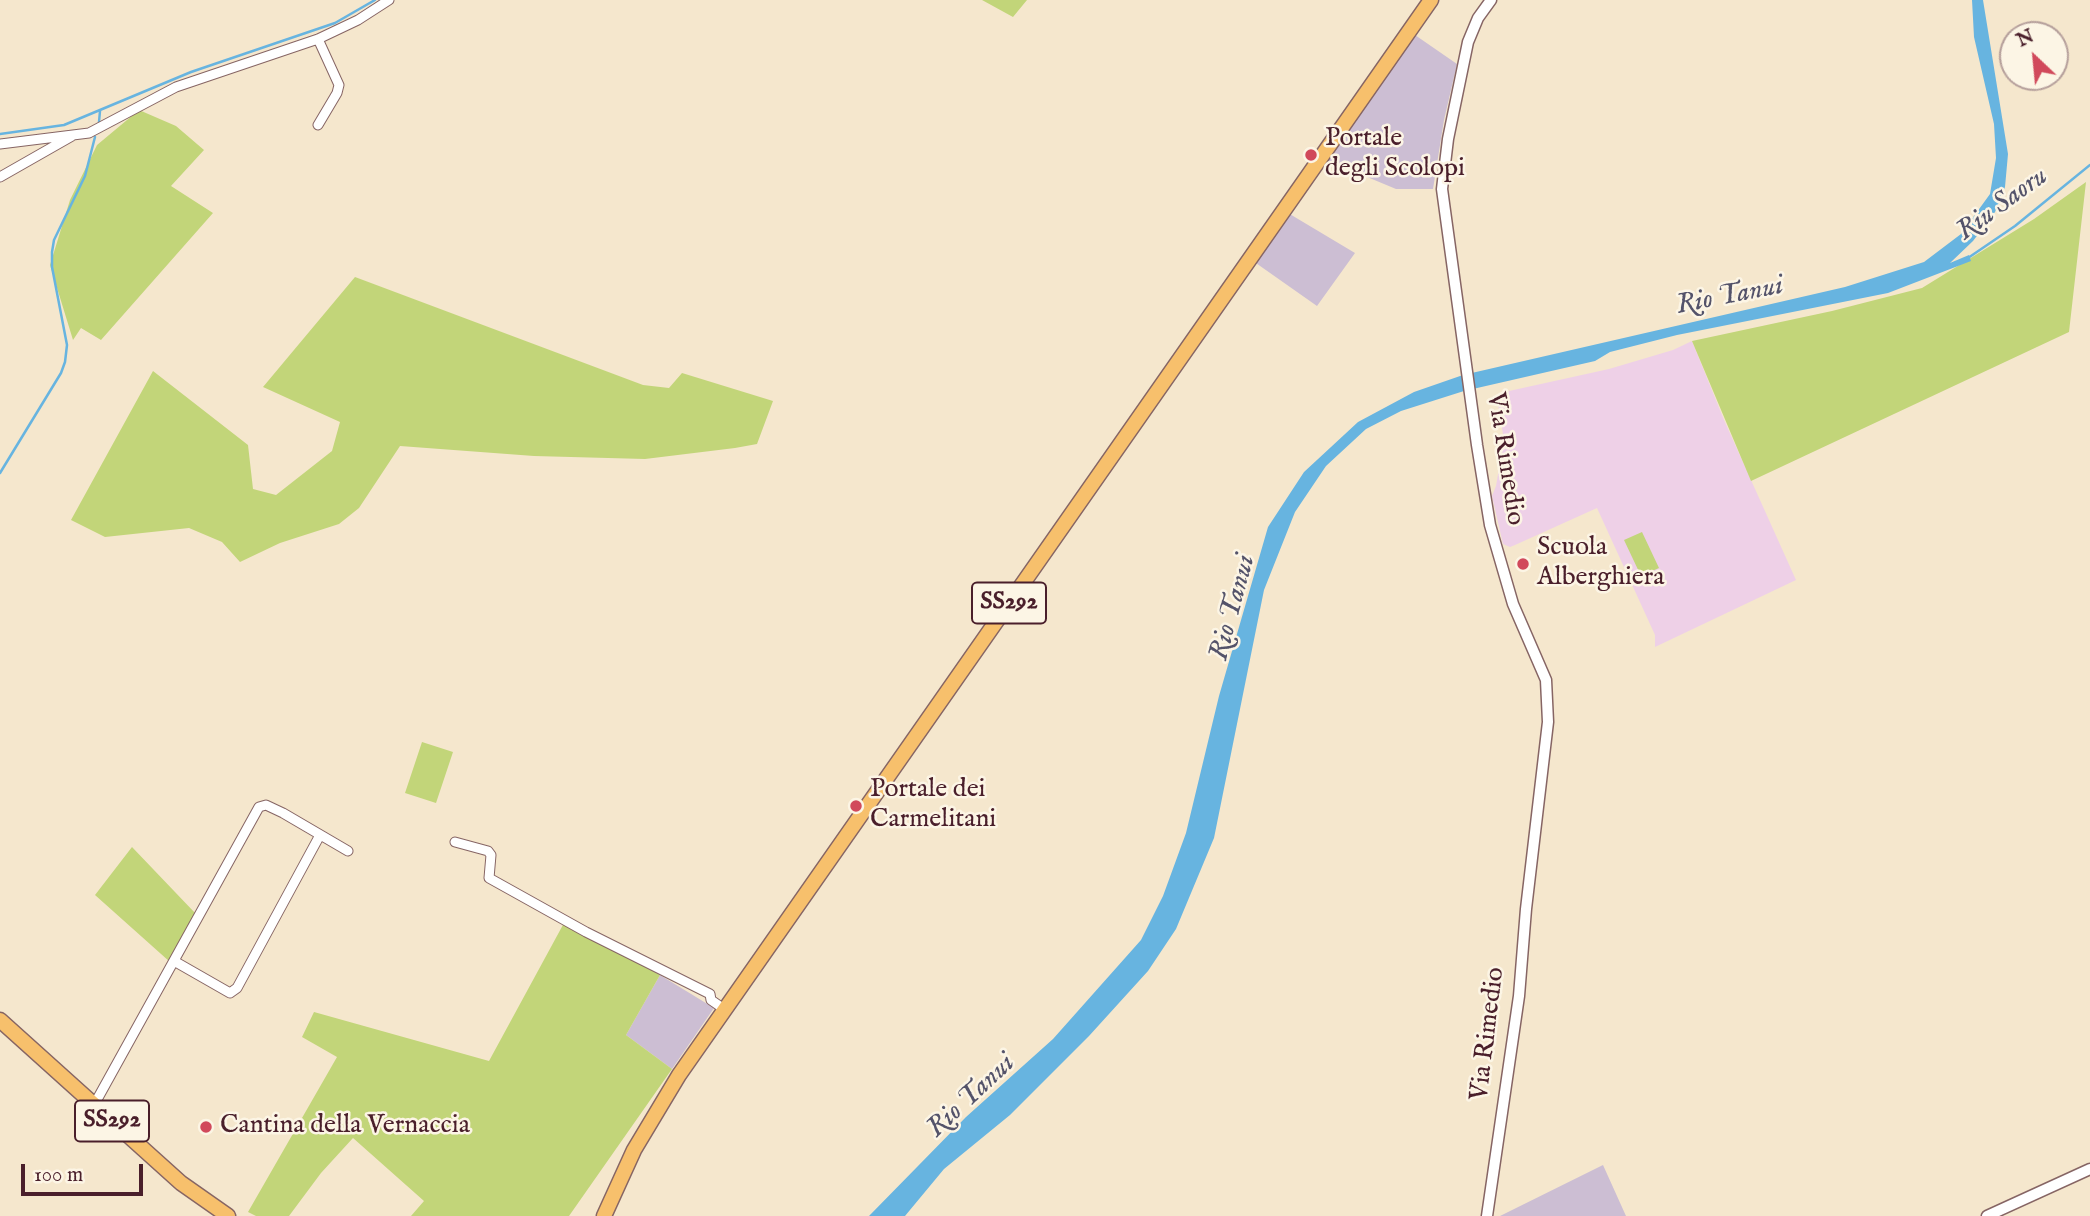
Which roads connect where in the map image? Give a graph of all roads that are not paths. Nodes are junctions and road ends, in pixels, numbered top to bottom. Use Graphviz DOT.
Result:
graph roads {
  1 [pos="389,0"];
  2 [pos="1431,0"];
  3 [pos="1492,0"];
  4 [pos="318,39"];
  5 [pos="318,125"];
  6 [pos="73,135"];
  7 [pos="0,144"];
  8 [pos="0,177"];
  9 [pos="320,835"];
  10 [pos="455,842"];
  11 [pos="348,851"];
  12 [pos="174,961"];
  13 [pos="724,1009"];
  14 [pos="0,1020"];
  15 [pos="94,1105"];
  16 [pos="2090,1169"];
  17 [pos="228,1216"];
  18 [pos="604,1216"];
  19 [pos="1487,1216"];
  20 [pos="1987,1216"];
  1 -- 4 [label="street"];
  2 -- 13 [label="main road, SS292"];
  3 -- 19 [label="street, Via Rimedio"];
  4 -- 5 [label="street"];
  4 -- 6 [label="street"];
  6 -- 7 [label="street"];
  6 -- 8 [label="street"];
  9 -- 11 [label="street"];
  9 -- 12 [label="street"];
  9 -- 12 [label="street"];
  10 -- 13 [label="street"];
  12 -- 15 [label="street"];
  13 -- 18 [label="main road, SS292"];
  14 -- 15 [label="main road, SS292"];
  15 -- 17 [label="main road, SS292"];
  16 -- 20 [label="street"];
}
